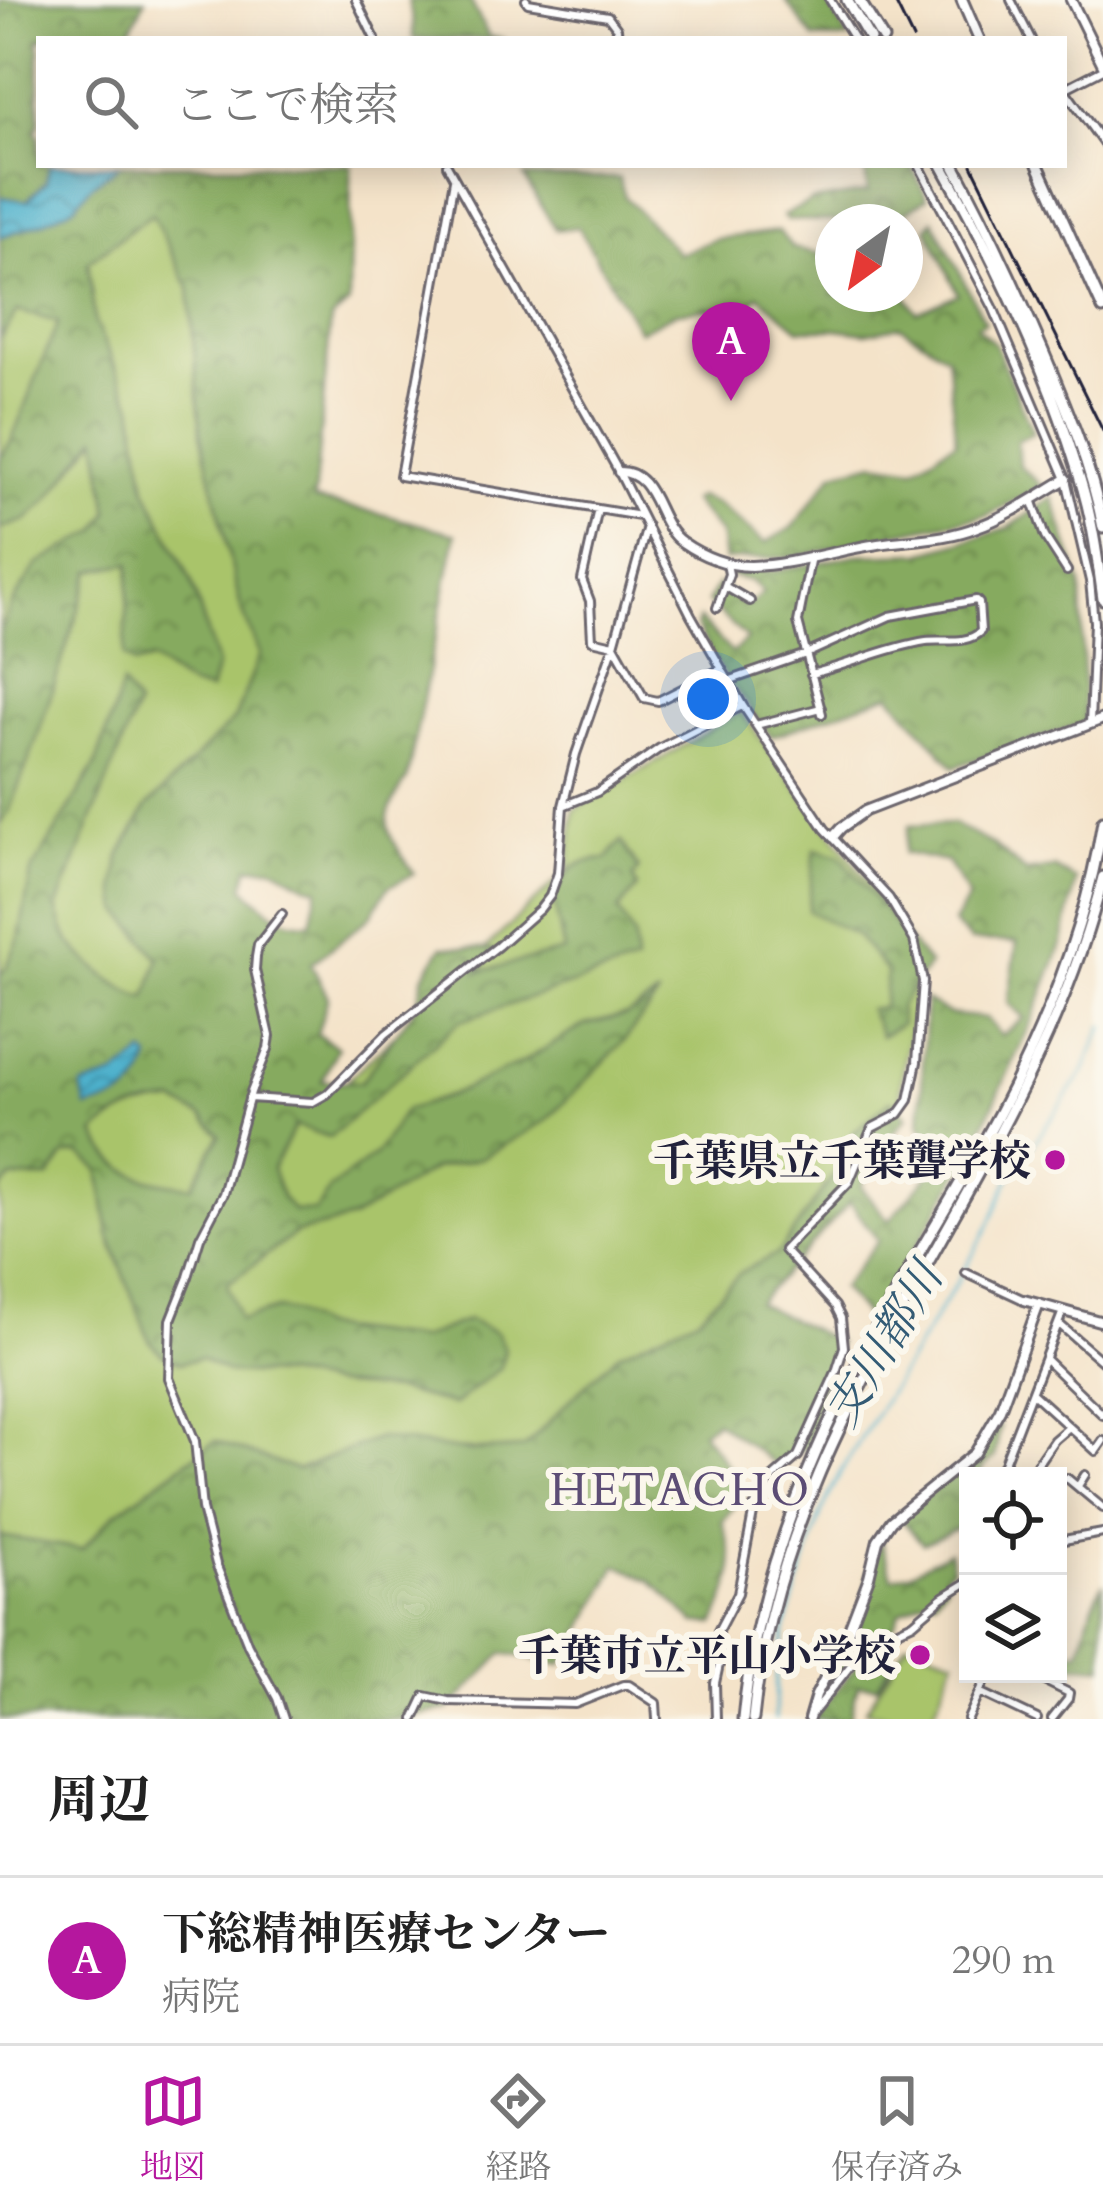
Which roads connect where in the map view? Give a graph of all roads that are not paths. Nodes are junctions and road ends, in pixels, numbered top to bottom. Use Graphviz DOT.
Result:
graph roads {
  1 [pos="356,0"];
  2 [pos="526,0"];
  3 [pos="830,0"];
  4 [pos="847,0"];
  5 [pos="859,0"];
  6 [pos="962,0"];
  7 [pos="1011,0"];
  8 [pos="1071,0"];
  9 [pos="374,36"];
  10 [pos="618,36"];
  11 [pos="852,36"];
  12 [pos="868,36"];
  13 [pos="881,36"];
  14 [pos="979,36"];
  15 [pos="1029,36"];
  16 [pos="1103,67"];
  17 [pos="1067,87"];
  18 [pos="1067,93"];
  19 [pos="1103,142"];
  20 [pos="449,168"];
  21 [pos="921,168"];
  22 [pos="944,168"];
  23 [pos="956,168"];
  24 [pos="1039,168"];
  25 [pos="454,176"];
  26 [pos="1103,309"];
  27 [pos="619,472"];
  28 [pos="1066,479"];
  29 [pos="1032,499"];
  30 [pos="598,509"];
  31 [pos="642,516"];
  32 [pos="647,526"];
  33 [pos="1103,528"];
  34 [pos="811,556"];
  35 [pos="727,564"];
  36 [pos="1067,571"];
  37 [pos="726,587"];
  38 [pos="1103,598"];
  39 [pos="750,601"];
  40 [pos="717,608"];
  41 [pos="614,646"];
  42 [pos="806,654"];
  43 [pos="721,668"];
  44 [pos="812,674"];
  45 [pos="728,681"];
  46 [pos="743,706"];
  47 [pos="1098,721"];
  48 [pos="756,724"];
  49 [pos="562,806"];
  50 [pos="1103,821"];
  51 [pos="833,837"];
  52 [pos="1103,877"];
  53 [pos="282,914"];
  54 [pos="249,1097"];
  55 [pos="966,1273"];
  56 [pos="1024,1300"];
  57 [pos="1039,1304"];
  58 [pos="1063,1310"];
  59 [pos="1103,1322"];
  60 [pos="1059,1324"];
  61 [pos="1045,1359"];
  62 [pos="1103,1362"];
  63 [pos="1031,1393"];
  64 [pos="1103,1414"];
  65 [pos="1069,1427"];
  66 [pos="1103,1441"];
  67 [pos="1002,1467"];
  68 [pos="1035,1467"];
  69 [pos="1085,1475"];
  70 [pos="1067,1478"];
  71 [pos="1078,1486"];
  72 [pos="1103,1508"];
  73 [pos="1103,1533"];
  74 [pos="1067,1539"];
  75 [pos="959,1587"];
  76 [pos="984,1683"];
  77 [pos="1048,1683"];
  78 [pos="980,1692"];
  79 [pos="809,1718"];
  80 [pos="284,1719"];
  81 [pos="414,1719"];
  82 [pos="657,1719"];
  83 [pos="716,1719"];
  84 [pos="742,1719"];
  85 [pos="753,1719"];
  86 [pos="968,1719"];
  87 [pos="1037,1719"];
  88 [pos="1052,1719"];
  1 -- 9 [label="street"];
  2 -- 10 [label="street"];
  3 -- 11 [label="street"];
  4 -- 12 [label="main road"];
  5 -- 13 [label="main road"];
  6 -- 14 [label="main road"];
  7 -- 15 [label="street"];
  8 -- 16 [label="street"];
  16 -- 17 [label="street"];
  18 -- 19 [label="street"];
  20 -- 25 [label="street"];
  21 -- 28 [label="street"];
  22 -- 38 [label="main road"];
  23 -- 33 [label="main road"];
  24 -- 26 [label="main road"];
  25 -- 27 [label="street"];
  25 -- 30 [label="street"];
  27 -- 31 [label="street"];
  27 -- 35 [label="street"];
  28 -- 29 [label="street"];
  28 -- 47 [label="street"];
  29 -- 34 [label="street"];
  29 -- 36 [label="street"];
  30 -- 31 [label="street"];
  30 -- 41 [label="street"];
  31 -- 32 [label="street"];
  32 -- 41 [label="street"];
  32 -- 43 [label="street"];
  34 -- 35 [label="street"];
  34 -- 42 [label="street"];
  35 -- 37 [label="street"];
  37 -- 39 [label="street"];
  37 -- 40 [label="street"];
  41 -- 43 [label="street"];
  41 -- 49 [label="street"];
  42 -- 44 [label="street"];
  42 -- 44 [label="street"];
  42 -- 45 [label="street"];
  43 -- 45 [label="street"];
  44 -- 48 [label="street"];
  45 -- 46 [label="street"];
  46 -- 48 [label="street"];
  46 -- 49 [label="street"];
  47 -- 51 [label="street"];
  48 -- 51 [label="street"];
  49 -- 54 [label="street"];
  50 -- 84 [label="main road"];
  51 -- 83 [label="street"];
  52 -- 85 [label="main road"];
  53 -- 54 [label="street"];
  54 -- 80 [label="street"];
  55 -- 56 [label="street"];
  56 -- 57 [label="street"];
  57 -- 58 [label="street"];
  57 -- 79 [label="street"];
  58 -- 59 [label="street"];
  58 -- 60 [label="street"];
  60 -- 61 [label="street"];
  60 -- 62 [label="street"];
  61 -- 63 [label="street"];
  61 -- 64 [label="street"];
  63 -- 65 [label="street"];
  63 -- 67 [label="street"];
  65 -- 66 [label="street"];
  65 -- 68 [label="street"];
  69 -- 71 [label="street"];
  70 -- 71 [label="street"];
  71 -- 72 [label="street"];
  73 -- 74 [label="street"];
  75 -- 79 [label="street"];
  76 -- 78 [label="street"];
  77 -- 88 [label="street"];
  78 -- 86 [label="street"];
  78 -- 87 [label="street"];
  81 -- 82 [label="street"];
}
